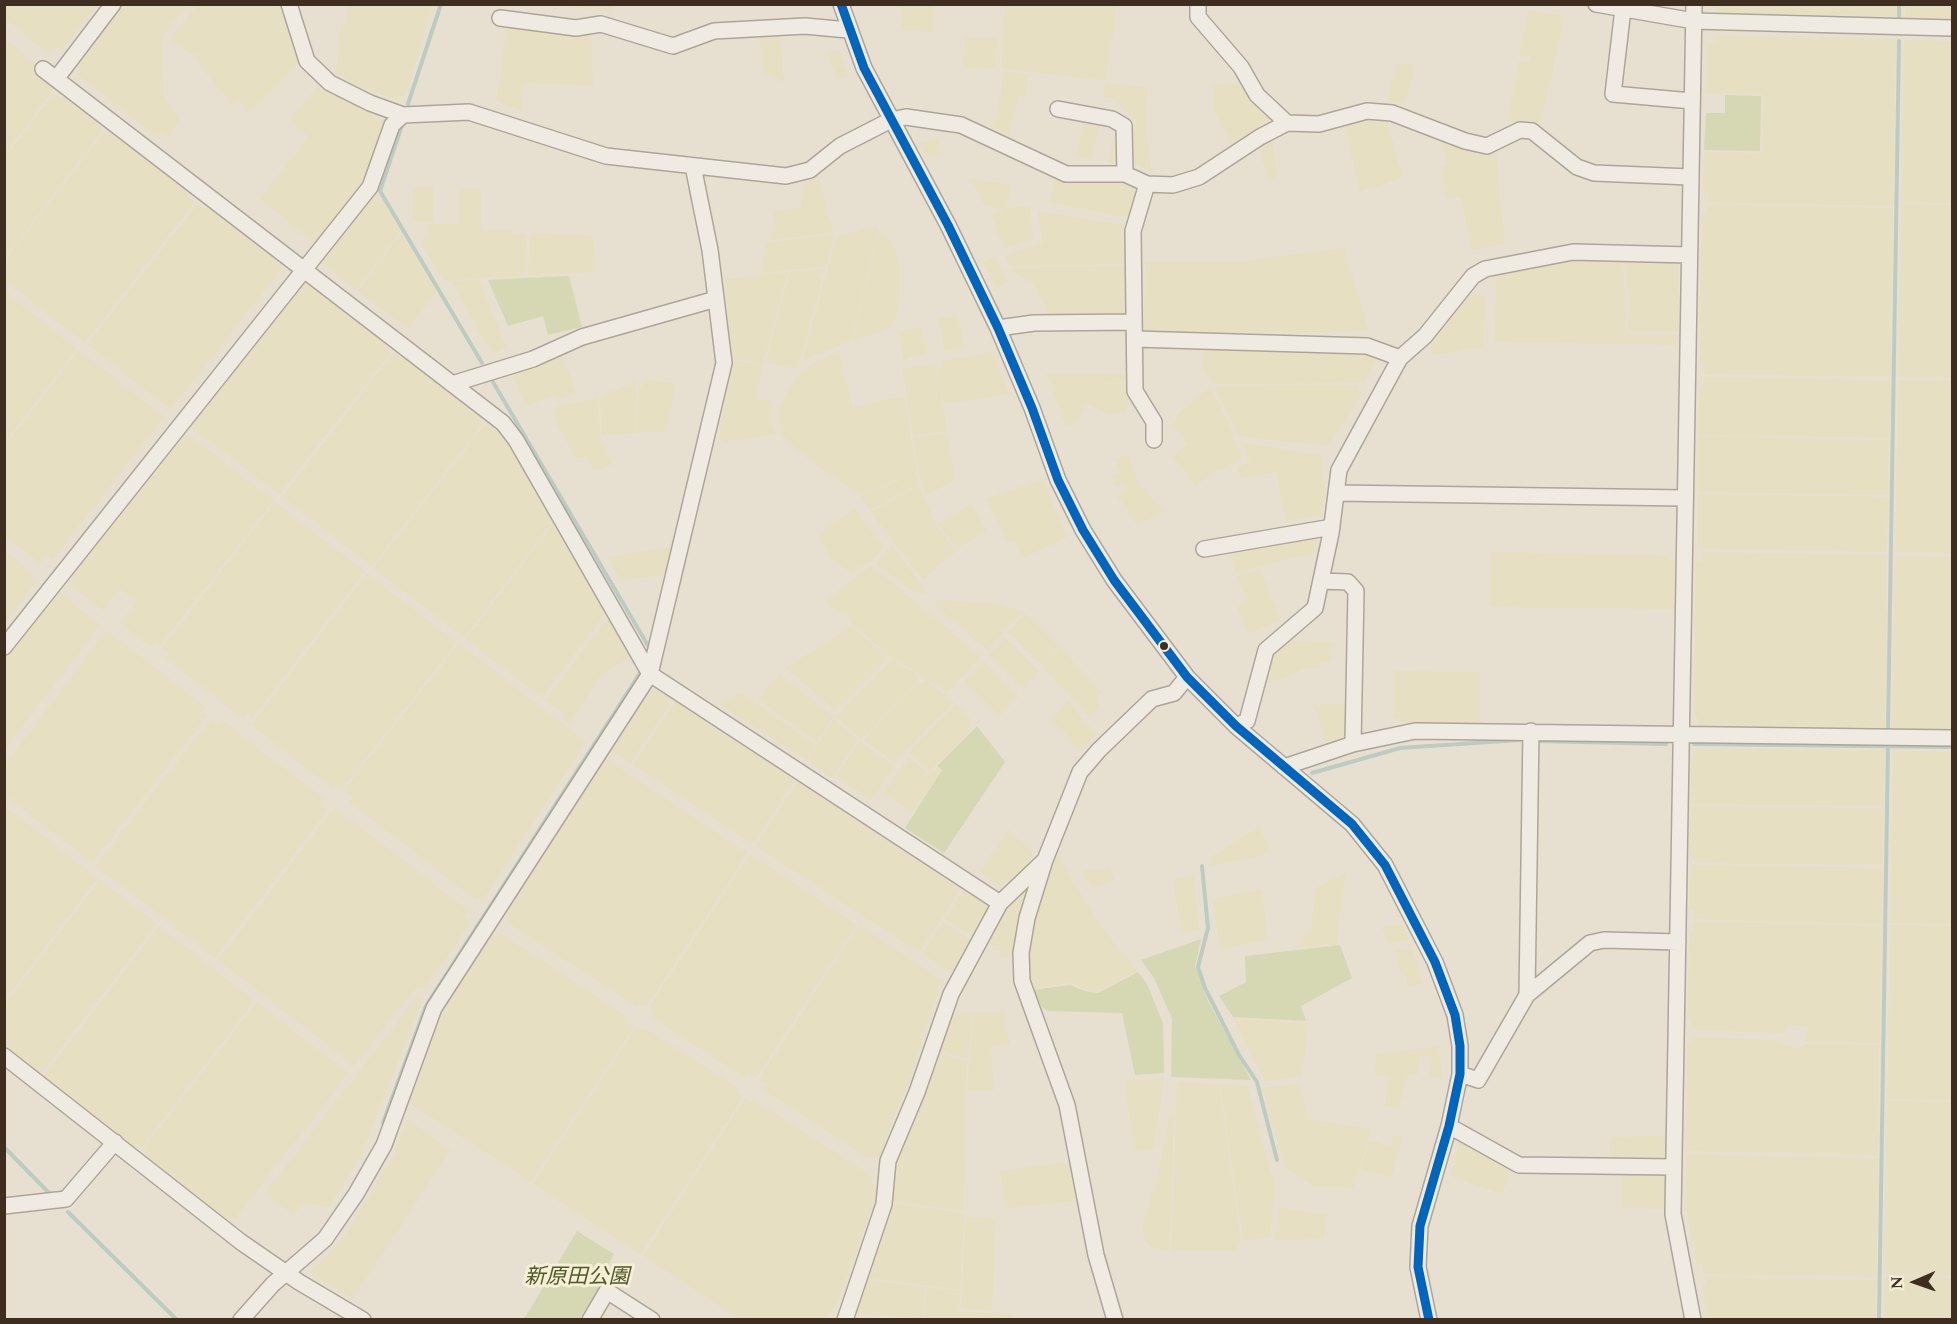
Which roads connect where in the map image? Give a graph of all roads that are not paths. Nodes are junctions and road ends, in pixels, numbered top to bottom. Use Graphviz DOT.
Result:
graph roads {
  1 [pos="113,4"];
  2 [pos="289,4"];
  3 [pos="842,4"];
  4 [pos="1198,4"];
  5 [pos="1596,4"];
  6 [pos="1694,4"];
  7 [pos="1623,9"];
  8 [pos="500,18"];
  9 [pos="1694,21"];
  10 [pos="1953,28"];
  11 [pos="848,30"];
  12 [pos="43,69"];
  13 [pos="56,79"];
  14 [pos="1692,101"];
  15 [pos="1058,109"];
  16 [pos="403,115"];
  17 [pos="891,120"];
  18 [pos="1287,123"];
  19 [pos="693,166"];
  20 [pos="1125,174"];
  21 [pos="1690,177"];
  22 [pos="1147,184"];
  23 [pos="1689,255"];
  24 [pos="303,270"];
  25 [pos="716,299"];
  26 [pos="1133,322"];
  27 [pos="998,328"];
  28 [pos="1135,339"];
  29 [pos="1400,358"];
  30 [pos="452,384"];
  31 [pos="1154,440"];
  32 [pos="1337,493"];
  33 [pos="1685,498"];
  34 [pos="1332,527"];
  35 [pos="1204,549"];
  36 [pos="1321,581"];
  37 [pos="4,647"];
  38 [pos="650,675"];
  39 [pos="1187,677"];
  40 [pos="1236,726"];
  41 [pos="1531,731"];
  42 [pos="1681,734"];
  43 [pos="1953,738"];
  44 [pos="1353,744"];
  45 [pos="1284,767"];
  46 [pos="1045,860"];
  47 [pos="1000,903"];
  48 [pos="1678,942"];
  49 [pos="1527,995"];
  50 [pos="4,1056"];
  51 [pos="1460,1074"];
  52 [pos="1449,1126"];
  53 [pos="115,1142"];
  54 [pos="1674,1167"];
  55 [pos="4,1206"];
  56 [pos="285,1273"];
  57 [pos="241,1320"];
  58 [pos="363,1320"];
  59 [pos="590,1320"];
  60 [pos="652,1320"];
  61 [pos="845,1320"];
  62 [pos="1115,1320"];
  63 [pos="1429,1320"];
  64 [pos="1694,1320"];
  1 -- 13 [label="street"];
  2 -- 16 [label="street"];
  3 -- 11 [label="street"];
  4 -- 18 [label="street"];
  5 -- 7 [label="street"];
  6 -- 9 [label="street"];
  7 -- 9 [label="street"];
  7 -- 14 [label="street"];
  8 -- 11 [label="street"];
  9 -- 10 [label="street"];
  9 -- 14 [label="street"];
  11 -- 17 [label="street"];
  12 -- 13 [label="street"];
  13 -- 24 [label="street"];
  14 -- 21 [label="street"];
  15 -- 20 [label="street"];
  16 -- 19 [label="street"];
  16 -- 24 [label="street"];
  17 -- 19 [label="street"];
  17 -- 20 [label="street"];
  17 -- 27 [label="street"];
  18 -- 21 [label="street"];
  18 -- 22 [label="street"];
  19 -- 25 [label="street"];
  20 -- 22 [label="street"];
  21 -- 23 [label="street"];
  22 -- 26 [label="street"];
  23 -- 29 [label="street"];
  23 -- 33 [label="street"];
  24 -- 30 [label="street"];
  24 -- 37 [label="street"];
  25 -- 30 [label="street"];
  25 -- 38 [label="street"];
  26 -- 27 [label="street"];
  26 -- 28 [label="street"];
  27 -- 39 [label="street"];
  28 -- 29 [label="street"];
  28 -- 31 [label="street"];
  29 -- 32 [label="street"];
  30 -- 38 [label="street"];
  32 -- 33 [label="street"];
  32 -- 34 [label="street"];
  33 -- 42 [label="street"];
  34 -- 35 [label="street"];
  34 -- 36 [label="street"];
  36 -- 40 [label="street"];
  36 -- 44 [label="street"];
  38 -- 47 [label="street"];
  38 -- 56 [label="street"];
  39 -- 40 [label="street"];
  39 -- 46 [label="street"];
  40 -- 45 [label="street"];
  41 -- 42 [label="street"];
  41 -- 44 [label="street"];
  41 -- 49 [label="street"];
  42 -- 43 [label="street"];
  42 -- 48 [label="street"];
  44 -- 45 [label="street"];
  45 -- 51 [label="street"];
  46 -- 47 [label="street"];
  46 -- 62 [label="street"];
  47 -- 61 [label="street"];
  48 -- 49 [label="street"];
  48 -- 54 [label="street"];
  49 -- 51 [label="street"];
  50 -- 53 [label="street"];
  51 -- 52 [label="street"];
  52 -- 54 [label="street"];
  52 -- 63 [label="street"];
  53 -- 55 [label="street"];
  53 -- 56 [label="street"];
  54 -- 64 [label="street"];
  56 -- 57 [label="street"];
  56 -- 58 [label="street"];
  59 -- 60 [label="street"];
}
